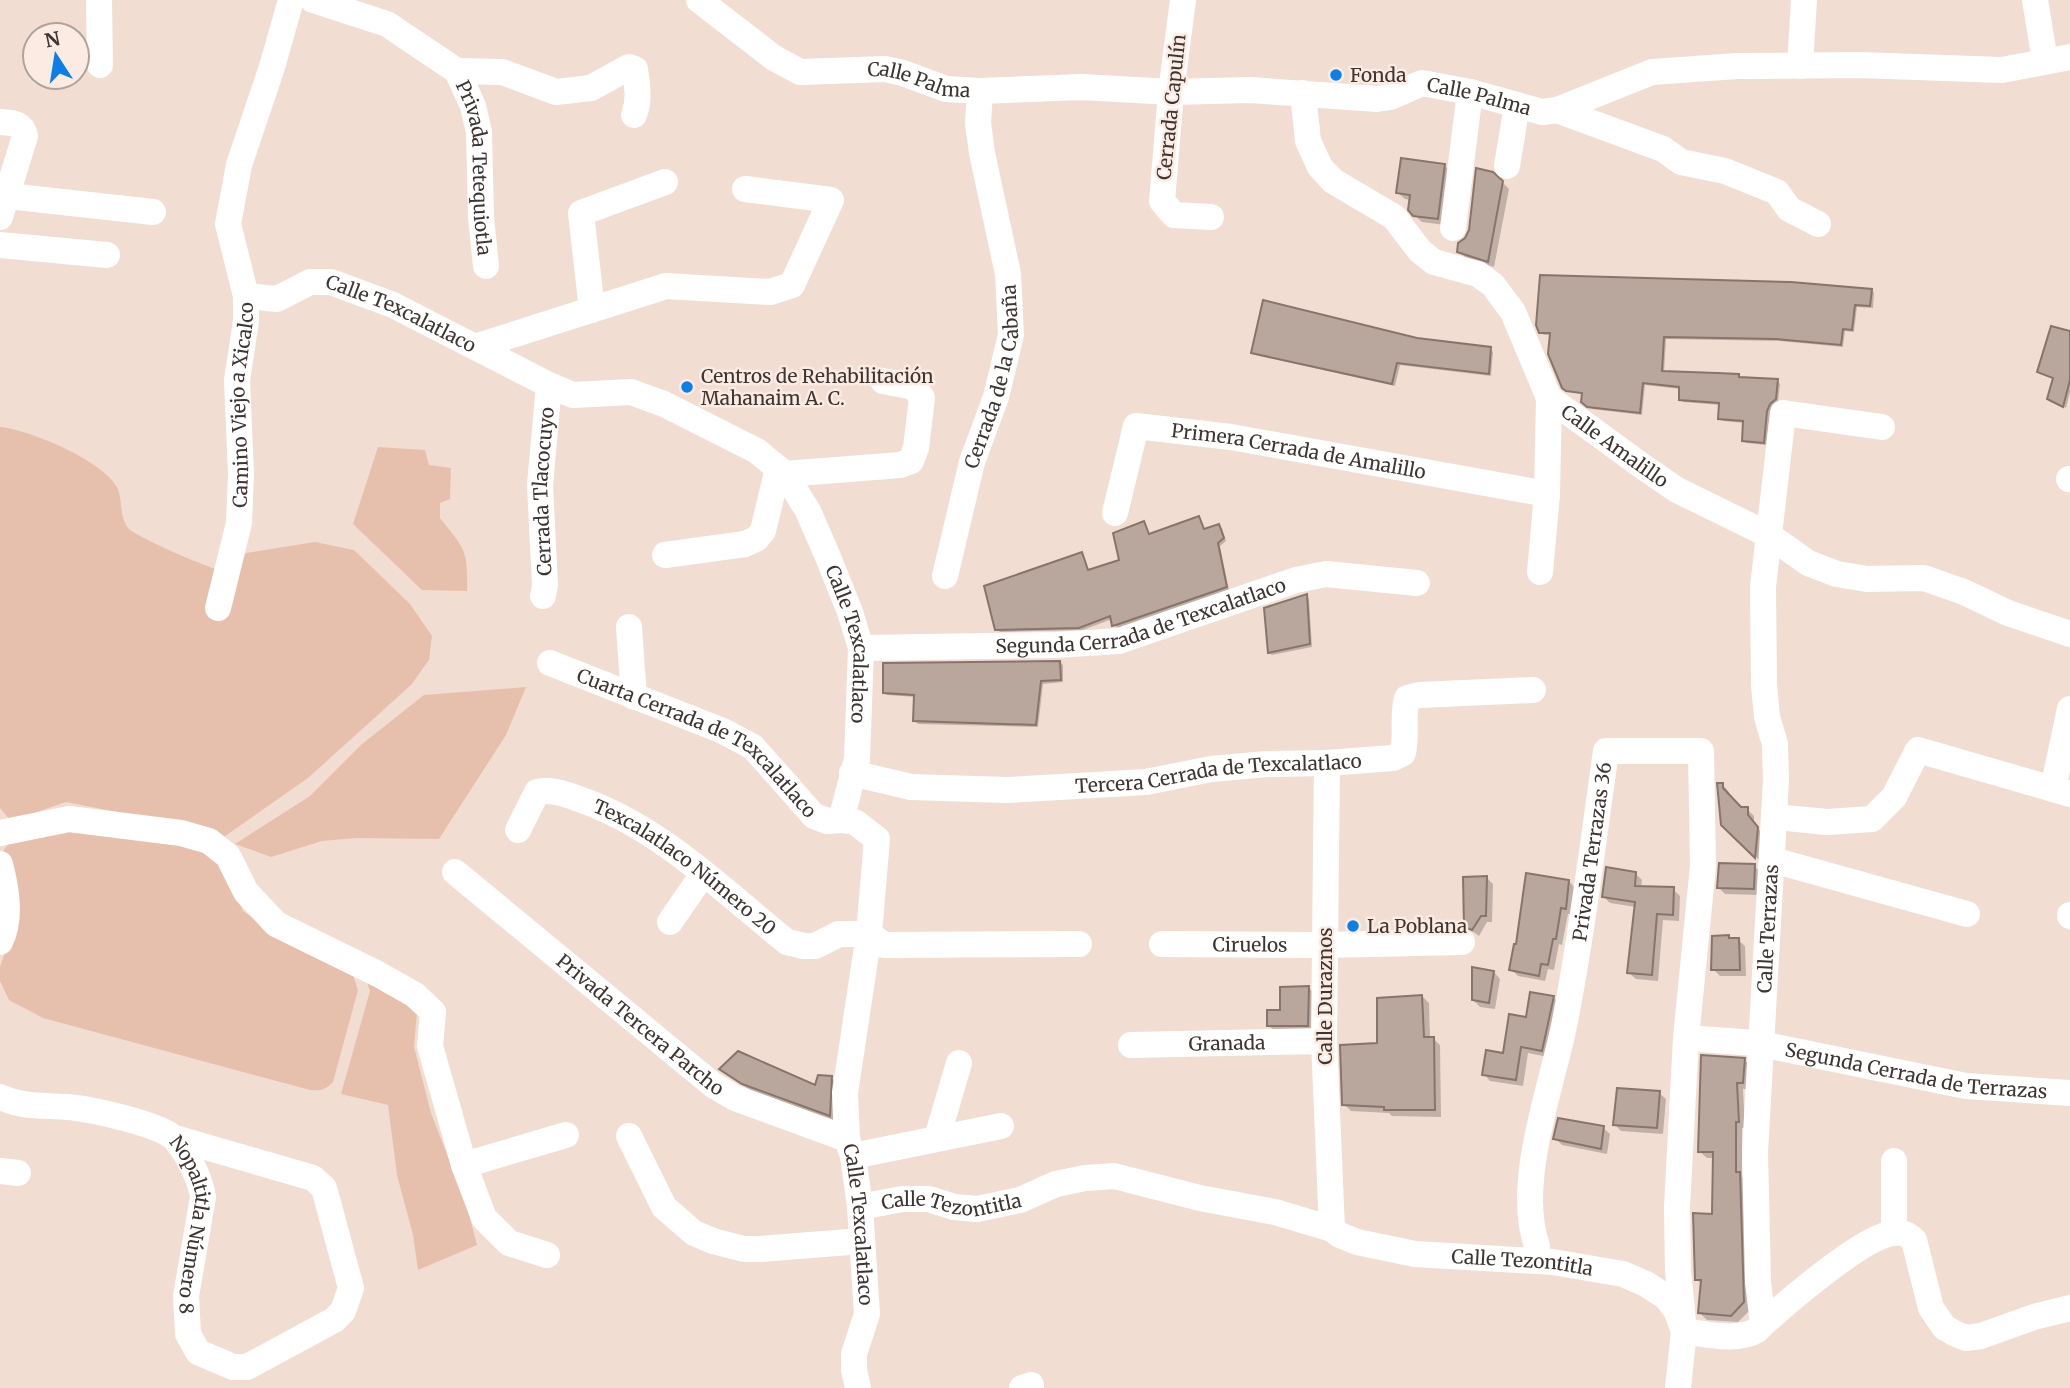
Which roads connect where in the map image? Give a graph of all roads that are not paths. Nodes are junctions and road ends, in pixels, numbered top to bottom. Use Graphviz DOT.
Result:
graph roads {
  1 [pos="99,0"];
  2 [pos="291,0"];
  3 [pos="313,0"];
  4 [pos="699,0"];
  5 [pos="1183,0"];
  6 [pos="1804,0"];
  7 [pos="2035,0"];
  8 [pos="2058,59"];
  9 [pos="100,65"];
  10 [pos="1800,66"];
  11 [pos="457,71"];
  12 [pos="980,91"];
  13 [pos="1171,92"];
  14 [pos="1470,92"];
  15 [pos="1303,93"];
  16 [pos="1517,104"];
  17 [pos="1557,110"];
  18 [pos="634,115"];
  19 [pos="0,122"];
  20 [pos="1507,166"];
  21 [pos="664,182"];
  22 [pos="745,190"];
  23 [pos="4,206"];
  24 [pos="153,212"];
  25 [pos="1211,217"];
  26 [pos="1818,224"];
  27 [pos="1454,228"];
  28 [pos="0,245"];
  29 [pos="107,256"];
  30 [pos="486,266"];
  31 [pos="246,296"];
  32 [pos="592,310"];
  33 [pos="475,347"];
  34 [pos="883,381"];
  35 [pos="549,385"];
  36 [pos="1549,398"];
  37 [pos="1882,428"];
  38 [pos="782,471"];
  39 [pos="1547,494"];
  40 [pos="1115,513"];
  41 [pos="1769,535"];
  42 [pos="665,555"];
  43 [pos="1540,572"];
  44 [pos="945,576"];
  45 [pos="1417,583"];
  46 [pos="543,596"];
  47 [pos="218,608"];
  48 [pos="629,627"];
  49 [pos="2070,634"];
  50 [pos="861,648"];
  51 [pos="550,663"];
  52 [pos="1533,690"];
  53 [pos="634,697"];
  54 [pos="2070,709"];
  55 [pos="1327,763"];
  56 [pos="852,773"];
  57 [pos="2062,792"];
  58 [pos="1775,817"];
  59 [pos="841,820"];
  60 [pos="518,830"];
  61 [pos="0,833"];
  62 [pos="1773,860"];
  63 [pos="0,863"];
  64 [pos="455,872"];
  65 [pos="703,874"];
  66 [pos="1967,914"];
  67 [pos="670,922"];
  68 [pos="869,934"];
  69 [pos="0,942"];
  70 [pos="1462,942"];
  71 [pos="1079,944"];
  72 [pos="1162,944"];
  73 [pos="1324,945"];
  74 [pos="1686,1038"];
  75 [pos="1324,1041"];
  76 [pos="1131,1045"];
  77 [pos="1763,1045"];
  78 [pos="959,1063"];
  79 [pos="2070,1093"];
  80 [pos="0,1097"];
  81 [pos="1001,1126"];
  82 [pos="566,1135"];
  83 [pos="629,1136"];
  84 [pos="175,1138"];
  85 [pos="937,1138"];
  86 [pos="850,1147"];
  87 [pos="1894,1161"];
  88 [pos="464,1165"];
  89 [pos="860,1207"];
  90 [pos="1332,1229"];
  91 [pos="1894,1233"];
  92 [pos="861,1241"];
  93 [pos="1537,1246"];
  94 [pos="547,1255"];
  95 [pos="2070,1308"];
  96 [pos="1763,1324"];
  97 [pos="1684,1331"];
  98 [pos="858,1388"];
  99 [pos="1678,1388"];
  1 -- 9 [label="street"];
  2 -- 31 [label="street, Camino Viejo a Xicalco"];
  3 -- 11 [label="street"];
  4 -- 12 [label="street, Calle Palma"];
  5 -- 13 [label="street, Cerrada Capulín"];
  6 -- 10 [label="street"];
  7 -- 8 [label="street"];
  8 -- 10 [label="street, Calle Palma"];
  10 -- 17 [label="street, Calle Palma"];
  11 -- 18 [label="street"];
  11 -- 30 [label="street, Privada Tetequiotla"];
  12 -- 13 [label="street, Calle Palma"];
  12 -- 44 [label="street, Cerrada de la Cabaña"];
  13 -- 15 [label="street, Calle Palma"];
  13 -- 25 [label="street, Cerrada Capulín"];
  14 -- 15 [label="street, Calle Palma"];
  14 -- 16 [label="street, Calle Palma"];
  14 -- 27 [label="street"];
  15 -- 36 [label="street, Calle Amalillo"];
  16 -- 17 [label="street, Calle Palma"];
  16 -- 20 [label="street"];
  17 -- 26 [label="street"];
  19 -- 23 [label="street"];
  21 -- 32 [label="street"];
  22 -- 32 [label="street"];
  23 -- 24 [label="street"];
  28 -- 29 [label="street"];
  31 -- 33 [label="street, Calle Texcalatlaco"];
  31 -- 47 [label="street, Camino Viejo a Xicalco"];
  32 -- 33 [label="street"];
  33 -- 35 [label="street, Calle Texcalatlaco"];
  34 -- 38 [label="street"];
  35 -- 38 [label="street, Calle Texcalatlaco"];
  35 -- 46 [label="street, Cerrada Tlacocuyo"];
  36 -- 39 [label="street"];
  36 -- 41 [label="street, Calle Amalillo"];
  37 -- 41 [label="street, Calle Terrazas"];
  38 -- 42 [label="street"];
  38 -- 50 [label="street, Calle Texcalatlaco"];
  39 -- 40 [label="street, Primera Cerrada de Amalillo"];
  39 -- 43 [label="street"];
  41 -- 49 [label="street, Calle Amalillo"];
  41 -- 58 [label="street, Calle Terrazas"];
  45 -- 50 [label="street, Segunda Cerrada de Texcalatlaco"];
  48 -- 53 [label="street"];
  50 -- 56 [label="street, Calle Texcalatlaco"];
  51 -- 53 [label="street, Cuarta Cerrada de Texcalatlaco"];
  52 -- 55 [label="street, Tercera Cerrada de Texcalatlaco"];
  53 -- 59 [label="street, Cuarta Cerrada de Texcalatlaco"];
  54 -- 57 [label="street"];
  55 -- 56 [label="street, Tercera Cerrada de Texcalatlaco"];
  55 -- 73 [label="street, Calle Duraznos"];
  56 -- 59 [label="street, Calle Texcalatlaco"];
  57 -- 58 [label="street"];
  58 -- 62 [label="street, Calle Terrazas"];
  59 -- 68 [label="street, Calle Texcalatlaco"];
  60 -- 65 [label="street, Texcalatlaco Número 20"];
  61 -- 88 [label="street"];
  62 -- 66 [label="street"];
  62 -- 77 [label="street, Calle Terrazas"];
  63 -- 69 [label="street"];
  64 -- 86 [label="street, Privada Tercera Parcho"];
  65 -- 67 [label="street"];
  65 -- 68 [label="street, Texcalatlaco Número 20"];
  68 -- 71 [label="street"];
  68 -- 86 [label="street, Calle Texcalatlaco"];
  70 -- 73 [label="street, Ciruelos"];
  72 -- 73 [label="street, Ciruelos"];
  73 -- 75 [label="street, Calle Duraznos"];
  74 -- 77 [label="street"];
  74 -- 93 [label="street, Privada Terrazas 36"];
  74 -- 97 [label="street, Privada Terrazas 36"];
  75 -- 76 [label="street, Granada"];
  75 -- 90 [label="street, Calle Duraznos"];
  77 -- 79 [label="street, Segunda Cerrada de Terrazas"];
  77 -- 96 [label="street, Calle Terrazas"];
  78 -- 85 [label="street"];
  80 -- 84 [label="street, Nopaltitla Número 8"];
  81 -- 85 [label="street"];
  82 -- 88 [label="street"];
  83 -- 92 [label="street"];
  84 -- 84 [label="street, Nopaltitla Número 8"];
  85 -- 86 [label="street"];
  86 -- 89 [label="street, Calle Texcalatlaco"];
  87 -- 91 [label="street"];
  88 -- 94 [label="street"];
  89 -- 90 [label="street, Calle Tezontitla"];
  89 -- 92 [label="street, Calle Texcalatlaco"];
  90 -- 97 [label="street, Calle Tezontitla"];
  91 -- 95 [label="street"];
  91 -- 96 [label="street"];
  92 -- 98 [label="street, Calle Texcalatlaco"];
  96 -- 97 [label="street"];
  97 -- 99 [label="street, Privada Terrazas 36"];
}
